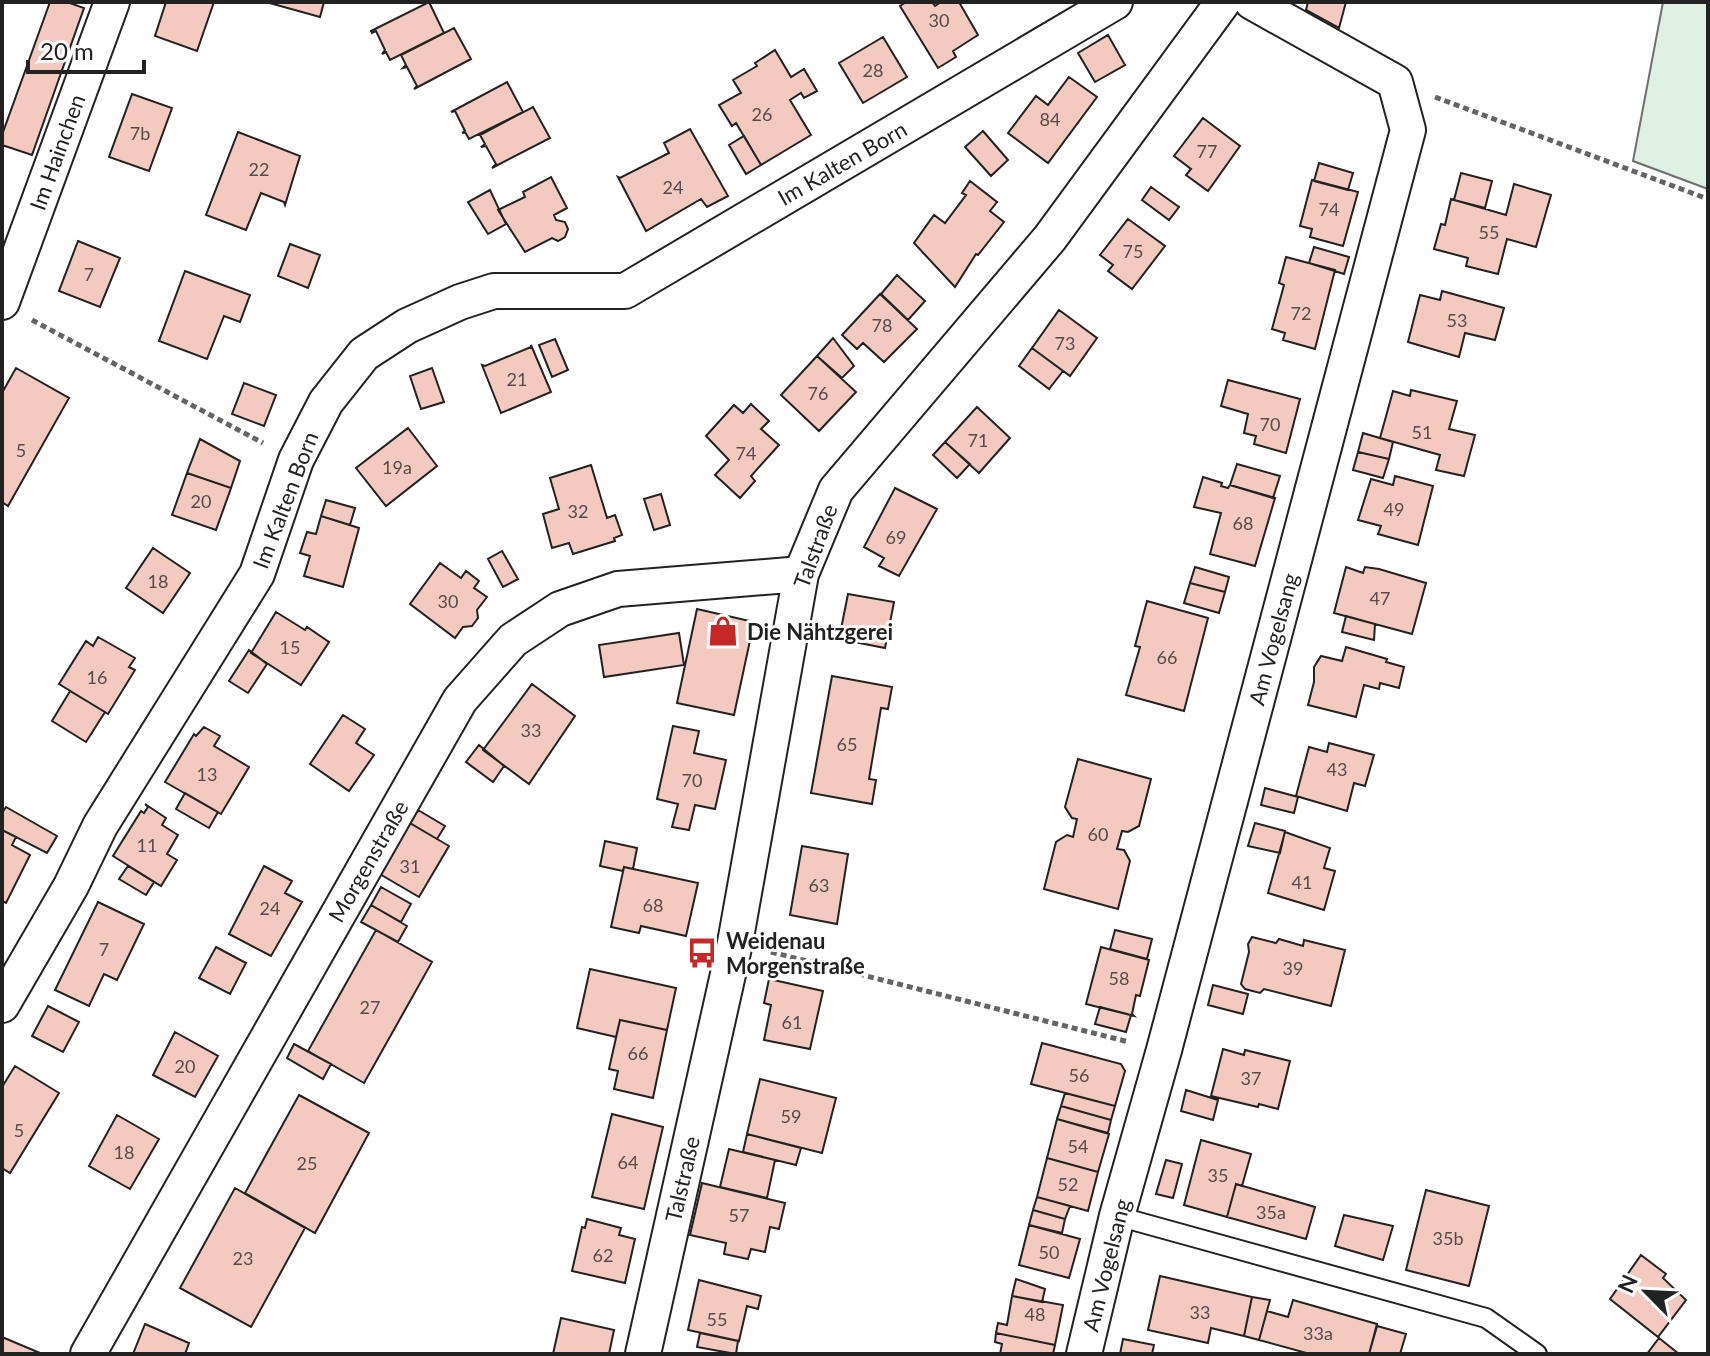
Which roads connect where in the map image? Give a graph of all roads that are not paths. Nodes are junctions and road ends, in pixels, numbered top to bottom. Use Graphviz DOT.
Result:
graph roads {
  1 [pos="112,2"];
  2 [pos="1115,2"];
  3 [pos="1223,2"];
  4 [pos="1252,2"];
  5 [pos="2,302"];
  6 [pos="801,574"];
  7 [pos="2,1005"];
  8 [pos="1117,1216"];
  9 [pos="88,1354"];
  10 [pos="643,1354"];
  11 [pos="1084,1354"];
  12 [pos="1537,1354"];
  1 -- 5 [label="street, Im Hainchen"];
  2 -- 7 [label="street, Im Kalten Born"];
  3 -- 6 [label="street, Talstraße"];
  4 -- 8 [label="street, Am Vogelsang"];
  6 -- 9 [label="street, Morgenstraße"];
  6 -- 10 [label="street, Talstraße"];
  8 -- 11 [label="street, Am Vogelsang"];
  8 -- 12 [label="lane"];
}
